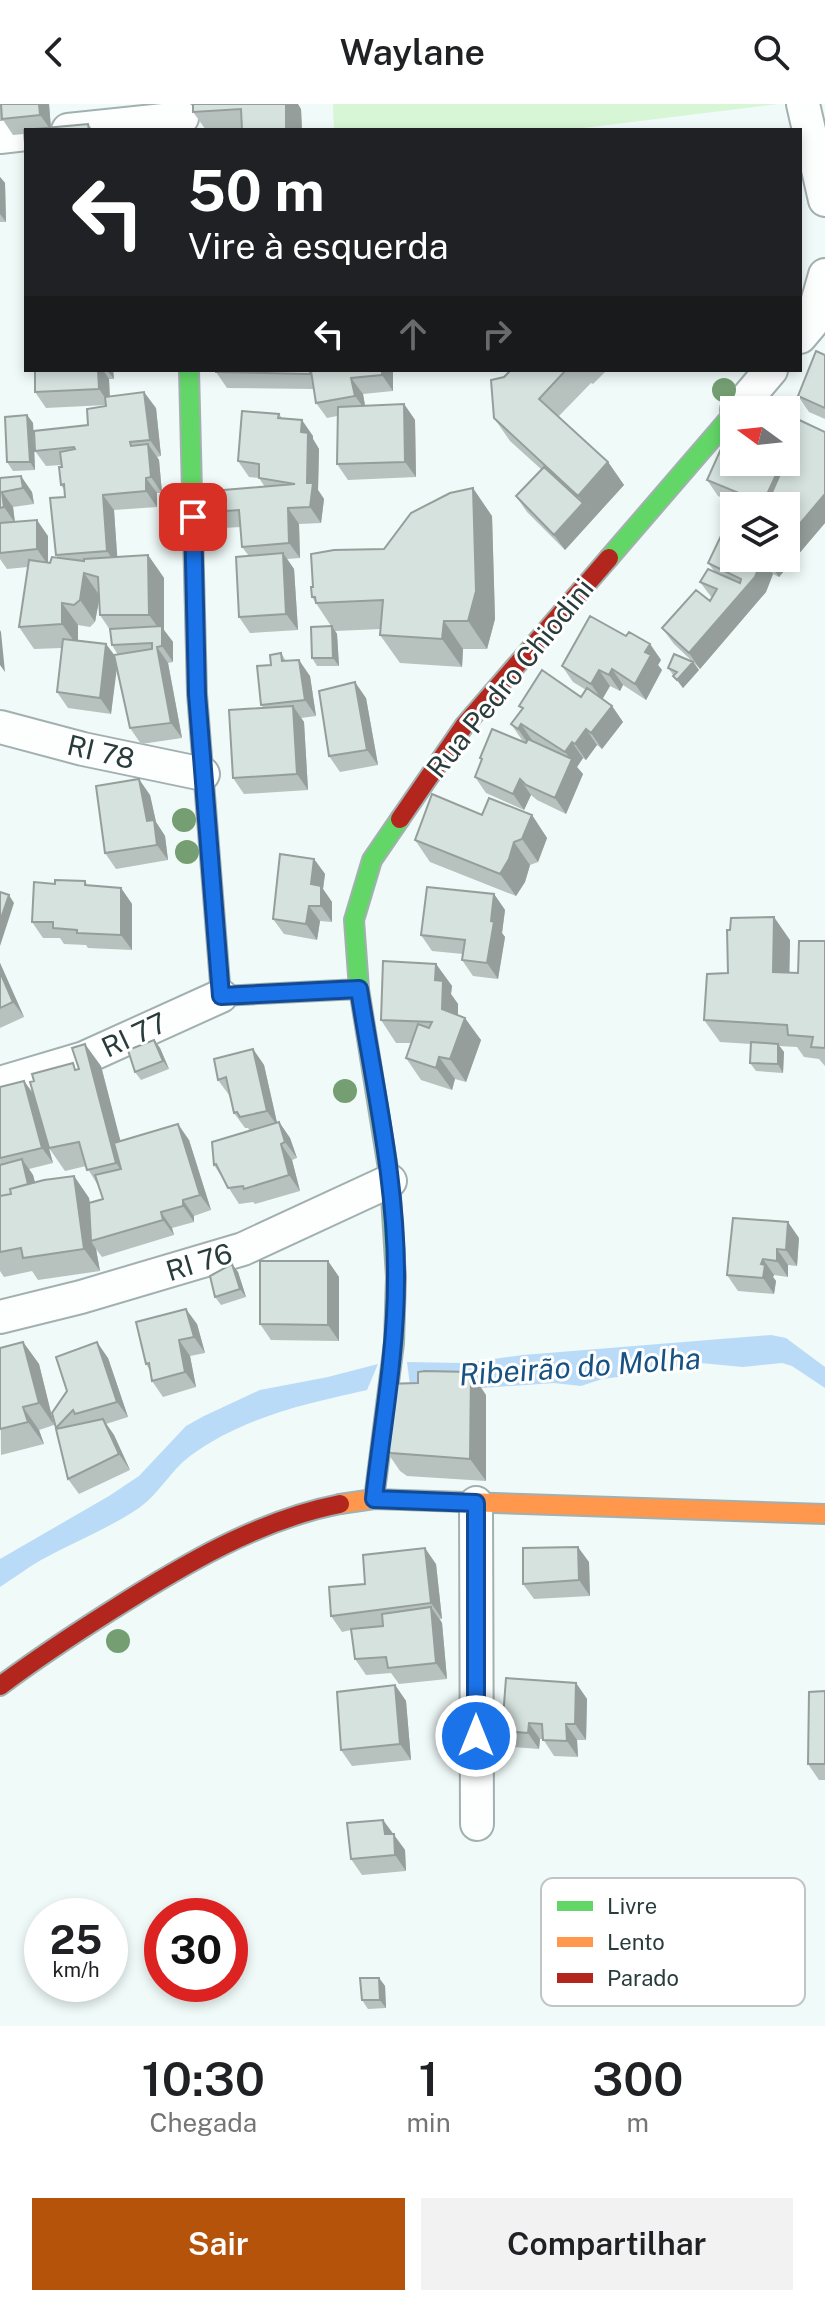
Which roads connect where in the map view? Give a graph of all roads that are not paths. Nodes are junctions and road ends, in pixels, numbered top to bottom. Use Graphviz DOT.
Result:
graph roads {
  1 [pos="803,104"];
  2 [pos="182,117"];
  3 [pos="86,128"];
  4 [pos="24,134"];
  5 [pos="0,137"];
  6 [pos="825,200"];
  7 [pos="825,275"];
  8 [pos="802,335"];
  9 [pos="189,372"];
  10 [pos="769,372"];
  11 [pos="749,396"];
  12 [pos="720,429"];
  13 [pos="0,727"];
  14 [pos="203,774"];
  15 [pos="359,989"];
  16 [pos="221,996"];
  17 [pos="0,1083"];
  18 [pos="390,1181"];
  19 [pos="0,1317"];
  20 [pos="374,1499"];
  21 [pos="476,1503"];
  22 [pos="825,1514"];
  23 [pos="0,1686"];
  24 [pos="477,1824"];
  1 -- 6 [label="street"];
  2 -- 3 [label="street"];
  4 -- 5 [label="street"];
  7 -- 8 [label="street"];
  9 -- 14 [label="street"];
  10 -- 11 [label="street, Rua Pedro Chiodini"];
  12 -- 15 [label="street, Rua Pedro Chiodini"];
  13 -- 14 [label="street, RI 78"];
  14 -- 16 [label="street"];
  15 -- 16 [label="street"];
  15 -- 18 [label="street, Rua Pedro Chiodini"];
  16 -- 17 [label="street, RI 77"];
  18 -- 19 [label="street, RI 76"];
  18 -- 20 [label="street, Rua Pedro Chiodini"];
  20 -- 21 [label="street"];
  20 -- 23 [label="street"];
  21 -- 22 [label="street"];
  21 -- 24 [label="street"];
}
